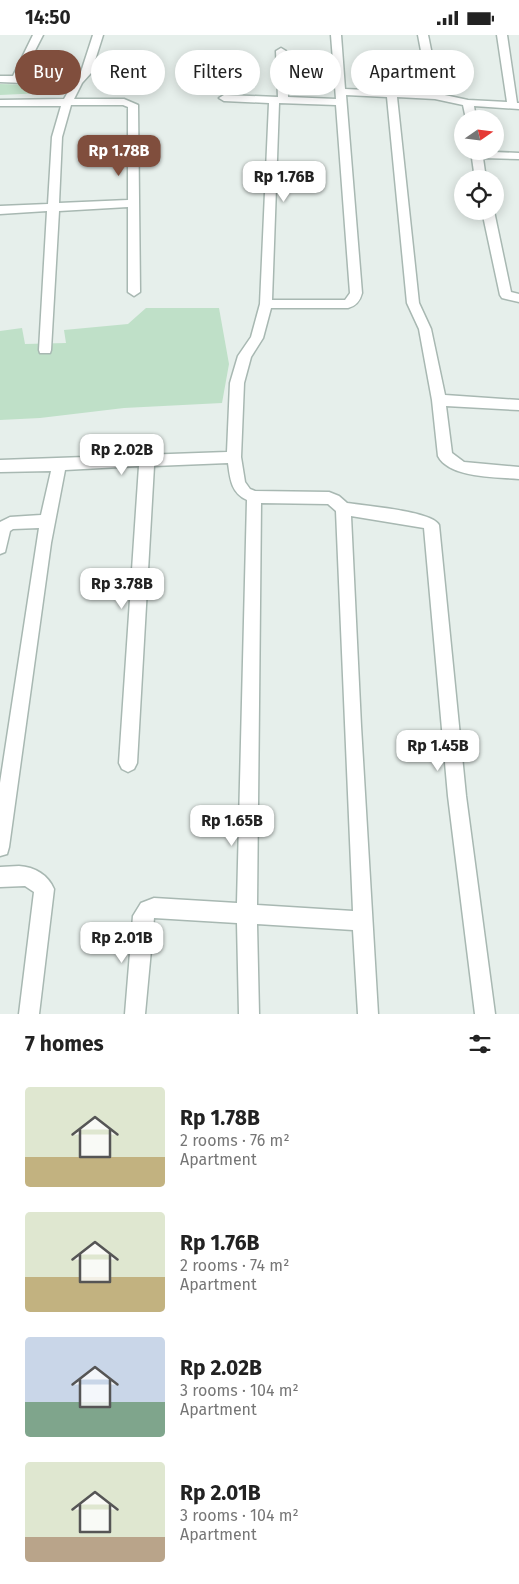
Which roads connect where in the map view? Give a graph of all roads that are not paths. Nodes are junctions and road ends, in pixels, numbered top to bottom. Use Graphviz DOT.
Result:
graph roads {
  1 [pos="38,35"];
  2 [pos="98,35"];
  3 [pos="336,35"];
  4 [pos="423,35"];
  5 [pos="502,35"];
  6 [pos="30,50"];
  7 [pos="0,79"];
  8 [pos="15,79"];
  9 [pos="81,80"];
  10 [pos="71,95"];
  11 [pos="279,95"];
  12 [pos="366,95"];
  13 [pos="392,95"];
  14 [pos="414,95"];
  15 [pos="341,97"];
  16 [pos="435,97"];
  17 [pos="224,98"];
  18 [pos="279,101"];
  19 [pos="0,103"];
  20 [pos="67,103"];
  21 [pos="468,103"];
  22 [pos="515,106"];
  23 [pos="469,110"];
  24 [pos="504,155"];
  25 [pos="519,156"];
  26 [pos="132,203"];
  27 [pos="54,208"];
  28 [pos="0,211"];
  29 [pos="490,220"];
  30 [pos="134,292"];
  31 [pos="519,298"];
  32 [pos="266,304"];
  33 [pos="45,350"];
  34 [pos="439,400"];
  35 [pos="519,405"];
  36 [pos="234,457"];
  37 [pos="147,460"];
  38 [pos="59,465"];
  39 [pos="0,466"];
  40 [pos="519,473"];
  41 [pos="254,497"];
  42 [pos="343,509"];
  43 [pos="47,521"];
  44 [pos="0,547"];
  45 [pos="128,763"];
  46 [pos="0,847"];
  47 [pos="0,877"];
  48 [pos="247,915"];
  49 [pos="361,921"];
  50 [pos="29,1014"];
  51 [pos="135,1014"];
  52 [pos="249,1014"];
  53 [pos="368,1014"];
  54 [pos="485,1014"];
  1 -- 6 [label="street"];
  2 -- 9 [label="street"];
  3 -- 15 [label="street"];
  4 -- 16 [label="street"];
  5 -- 22 [label="street"];
  7 -- 8 [label="street"];
  10 -- 20 [label="street"];
  11 -- 18 [label="street"];
  12 -- 15 [label="street"];
  13 -- 34 [label="street"];
  14 -- 16 [label="street"];
  15 -- 18 [label="street"];
  15 -- 32 [label="street"];
  16 -- 21 [label="street"];
  17 -- 18 [label="street"];
  18 -- 32 [label="street"];
  19 -- 20 [label="street"];
  20 -- 26 [label="street"];
  20 -- 27 [label="street"];
  21 -- 22 [label="street"];
  21 -- 23 [label="street"];
  24 -- 25 [label="street"];
  26 -- 27 [label="street"];
  26 -- 30 [label="street"];
  27 -- 28 [label="street"];
  27 -- 33 [label="street"];
  29 -- 31 [label="street"];
  32 -- 36 [label="street"];
  34 -- 35 [label="street"];
  34 -- 40 [label="street"];
  36 -- 37 [label="street"];
  36 -- 41 [label="street"];
  37 -- 38 [label="street"];
  37 -- 45 [label="street"];
  38 -- 39 [label="street"];
  38 -- 43 [label="street"];
  41 -- 42 [label="street"];
  41 -- 48 [label="street"];
  42 -- 49 [label="street"];
  42 -- 54 [label="street"];
  43 -- 44 [label="street"];
  43 -- 46 [label="street"];
  47 -- 50 [label="street"];
  48 -- 49 [label="street"];
  48 -- 51 [label="street"];
  48 -- 52 [label="street"];
  49 -- 53 [label="street"];
}
